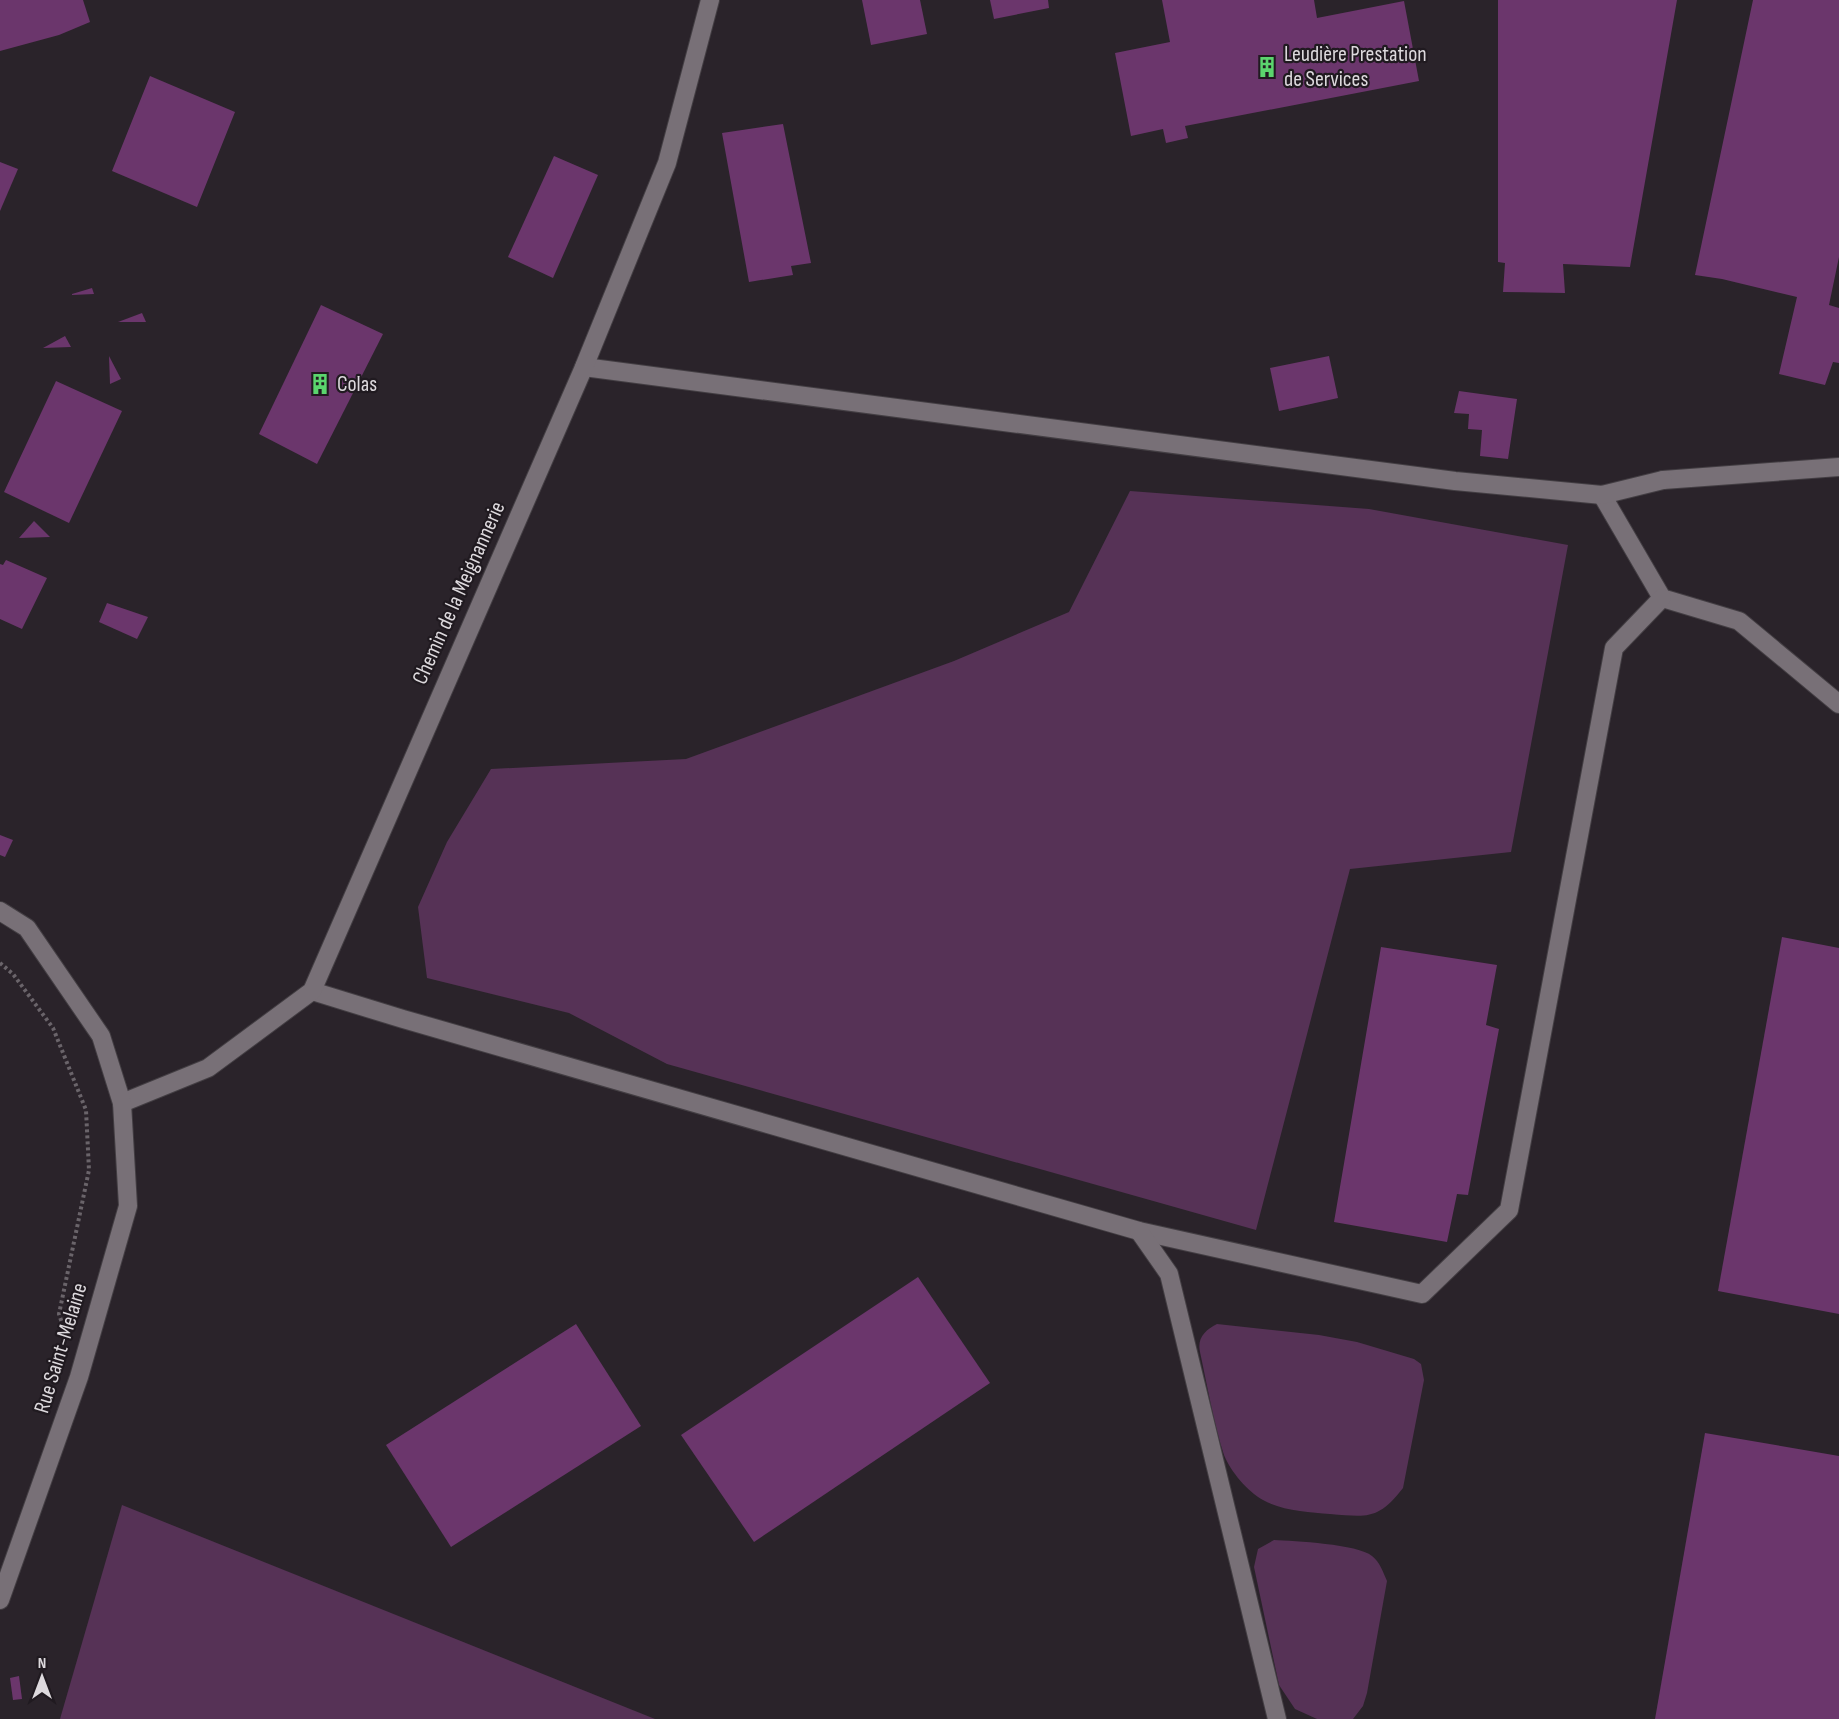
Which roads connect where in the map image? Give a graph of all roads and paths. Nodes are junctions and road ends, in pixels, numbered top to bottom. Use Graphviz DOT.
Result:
graph roads {
  1 [pos="710,0"];
  2 [pos="584,367"];
  3 [pos="1839,467"];
  4 [pos="1602,495"];
  5 [pos="1662,598"];
  6 [pos="1839,704"];
  7 [pos="0,911"];
  8 [pos="0,963"];
  9 [pos="312,991"];
  10 [pos="122,1103"];
  11 [pos="1139,1231"];
  12 [pos="79,1377"];
  13 [pos="0,1600"];
  14 [pos="1277,1719"];
  1 -- 2 [label="street, Chemin de la Meignannerie"];
  2 -- 4 [label="street"];
  2 -- 9 [label="street, Chemin de la Meignannerie"];
  3 -- 4 [label="street"];
  4 -- 5 [label="street"];
  5 -- 6 [label="street"];
  5 -- 11 [label="street"];
  7 -- 10 [label="street, Rue Saint-Melaine"];
  8 -- 12 [label="path"];
  9 -- 10 [label="street, Chemin de la Meignannerie"];
  9 -- 11 [label="street"];
  10 -- 12 [label="street, Rue Saint-Melaine"];
  11 -- 14 [label="street"];
  12 -- 13 [label="street, Rue Saint-Melaine"];
}
